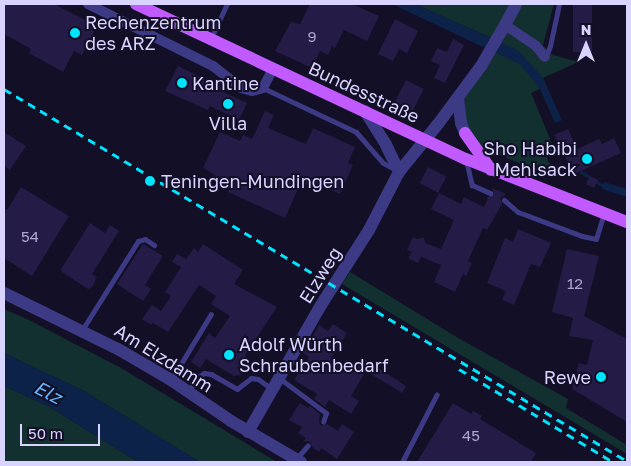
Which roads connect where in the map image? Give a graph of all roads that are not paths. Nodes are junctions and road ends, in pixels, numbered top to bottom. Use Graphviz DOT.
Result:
graph roads {
  1 [pos="88,4"];
  2 [pos="136,4"];
  3 [pos="227,4"];
  4 [pos="516,4"];
  5 [pos="559,4"];
  6 [pos="505,25"];
  7 [pos="211,39"];
  8 [pos="545,57"];
  9 [pos="273,68"];
  10 [pos="264,88"];
  11 [pos="458,98"];
  12 [pos="365,111"];
  13 [pos="465,133"];
  14 [pos="425,140"];
  15 [pos="466,159"];
  16 [pos="491,170"];
  17 [pos="399,172"];
  18 [pos="490,193"];
  19 [pos="504,200"];
  20 [pos="604,213"];
  21 [pos="627,222"];
  22 [pos="154,245"];
  23 [pos="4,293"];
  24 [pos="211,314"];
  25 [pos="82,330"];
  26 [pos="171,380"];
  27 [pos="276,384"];
  28 [pos="187,392"];
  29 [pos="437,394"];
  30 [pos="323,422"];
  31 [pos="248,432"];
  32 [pos="308,445"];
  33 [pos="298,461"];
  34 [pos="402,462"];
  1 -- 10 [label="street"];
  2 -- 7 [label="main road, Bundesstraße"];
  3 -- 7 [label="lane"];
  4 -- 6 [label="street, Elzweg"];
  5 -- 8 [label="lane"];
  6 -- 8 [label="street"];
  6 -- 11 [label="street, Elzweg"];
  7 -- 9 [label="main road, Bundesstraße"];
  9 -- 10 [label="street"];
  9 -- 12 [label="main road, Bundesstraße"];
  10 -- 17 [label="lane"];
  11 -- 13 [label="street"];
  11 -- 14 [label="street, Elzweg"];
  12 -- 14 [label="main road, Bundesstraße"];
  12 -- 17 [label="street"];
  13 -- 16 [label="main road"];
  14 -- 15 [label="main road, Bundesstraße"];
  14 -- 17 [label="street, Elzweg"];
  15 -- 16 [label="main road, Bundesstraße"];
  15 -- 18 [label="lane"];
  16 -- 20 [label="main road, Bundesstraße"];
  17 -- 27 [label="street, Elzweg"];
  19 -- 20 [label="lane"];
  20 -- 21 [label="main road, Bundesstraße"];
  22 -- 25 [label="lane"];
  23 -- 25 [label="street, Am Elzdamm"];
  24 -- 26 [label="lane"];
  25 -- 26 [label="street, Am Elzdamm"];
  26 -- 28 [label="street, Am Elzdamm"];
  27 -- 28 [label="lane"];
  27 -- 30 [label="lane"];
  27 -- 31 [label="street, Elzweg"];
  28 -- 31 [label="street, Am Elzdamm"];
  29 -- 34 [label="lane"];
  31 -- 33 [label="street, Am Elzdamm"];
  32 -- 33 [label="lane"];
}
